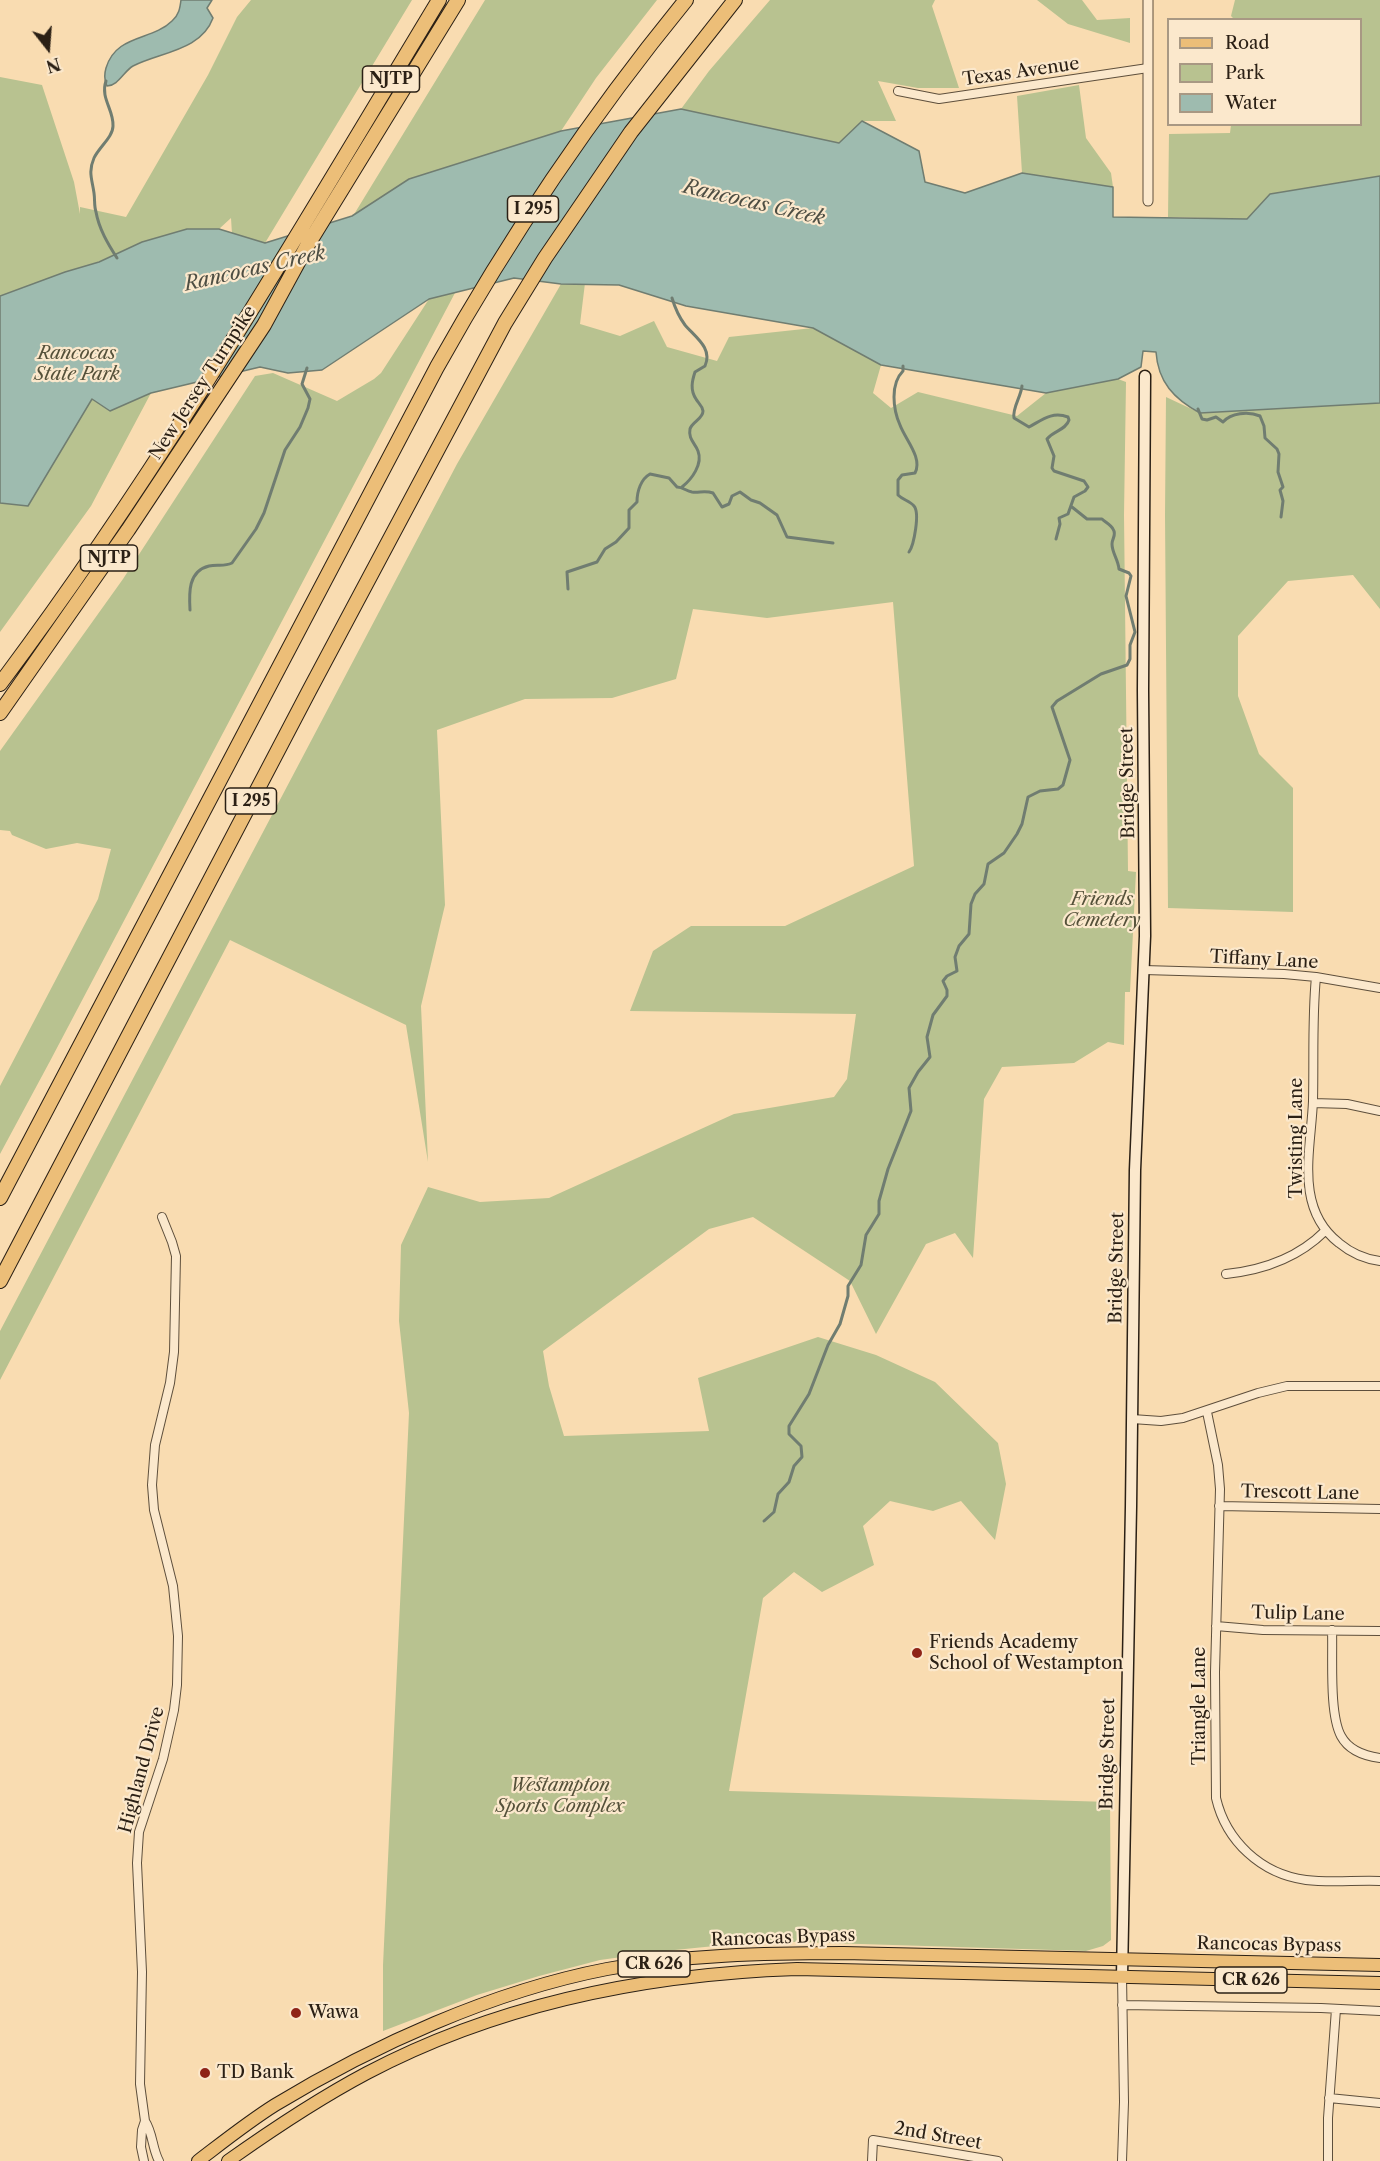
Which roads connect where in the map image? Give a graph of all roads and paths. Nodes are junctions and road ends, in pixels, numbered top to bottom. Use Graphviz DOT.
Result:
graph roads {
  1 [pos="439,0"];
  2 [pos="458,0"];
  3 [pos="686,0"];
  4 [pos="735,0"];
  5 [pos="1148,0"];
  6 [pos="1148,68"];
  7 [pos="898,91"];
  8 [pos="1148,201"];
  9 [pos="1145,376"];
  10 [pos="0,684"];
  11 [pos="0,713"];
  12 [pos="1144,970"];
  13 [pos="1316,977"];
  14 [pos="1380,988"];
  15 [pos="1313,1103"];
  16 [pos="1380,1111"];
  17 [pos="0,1198"];
  18 [pos="162,1217"];
  19 [pos="1325,1231"];
  20 [pos="1380,1261"];
  21 [pos="1226,1274"];
  22 [pos="0,1281"];
  23 [pos="1380,1386"];
  24 [pos="1207,1412"];
  25 [pos="1132,1419"];
  26 [pos="1219,1506"];
  27 [pos="1380,1509"];
  28 [pos="1216,1626"];
  29 [pos="1332,1630"];
  30 [pos="1380,1631"];
  31 [pos="1380,1758"];
  32 [pos="1380,1881"];
  33 [pos="1122,1960"];
  34 [pos="1380,1965"];
  35 [pos="1122,1976"];
  36 [pos="1380,1983"];
  37 [pos="1122,2005"];
  38 [pos="1336,2009"];
  39 [pos="1380,2011"];
  40 [pos="1329,2098"];
  41 [pos="1380,2103"];
  42 [pos="145,2121"];
  43 [pos="144,2161"];
  44 [pos="159,2161"];
  45 [pos="198,2161"];
  46 [pos="228,2161"];
  47 [pos="872,2161"];
  48 [pos="998,2161"];
  49 [pos="1122,2161"];
  50 [pos="1328,2161"];
  1 -- 10 [label="highway, New Jersey Turnpike / NJTP"];
  2 -- 11 [label="highway, New Jersey Turnpike / NJTP"];
  3 -- 17 [label="highway, I 295"];
  4 -- 22 [label="highway, I 295"];
  5 -- 6 [label="street"];
  6 -- 7 [label="street, Texas Avenue"];
  6 -- 8 [label="street"];
  9 -- 12 [label="main road, Bridge Street"];
  12 -- 13 [label="street, Tiffany Lane"];
  12 -- 25 [label="main road, Bridge Street"];
  13 -- 14 [label="street, Tiffany Lane"];
  13 -- 15 [label="street, Twisting Lane"];
  15 -- 16 [label="street"];
  15 -- 19 [label="street, Twisting Lane"];
  18 -- 42 [label="street, Highland Drive"];
  19 -- 20 [label="street, Twisting Lane"];
  19 -- 21 [label="street"];
  23 -- 24 [label="street"];
  24 -- 25 [label="street"];
  24 -- 26 [label="street, Triangle Lane"];
  25 -- 33 [label="main road, Bridge Street"];
  26 -- 27 [label="street, Trescott Lane"];
  26 -- 28 [label="street, Triangle Lane"];
  28 -- 29 [label="street, Tulip Lane"];
  28 -- 32 [label="street, Triangle Lane"];
  29 -- 30 [label="street, Tulip Lane"];
  29 -- 31 [label="street"];
  33 -- 34 [label="main road, Rancocas Bypass / CR 626"];
  33 -- 35 [label="main road, Bridge Street"];
  33 -- 45 [label="main road, Rancocas Bypass / CR 626"];
  35 -- 36 [label="main road, Rancocas Bypass / CR 626"];
  35 -- 37 [label="street, Bridge Street"];
  35 -- 46 [label="main road, Rancocas Bypass / CR 626"];
  37 -- 38 [label="street"];
  37 -- 49 [label="street, Bridge Street"];
  38 -- 39 [label="street"];
  38 -- 40 [label="street"];
  40 -- 41 [label="street"];
  40 -- 50 [label="street"];
  42 -- 43 [label="street, Highland Drive"];
  42 -- 44 [label="street, Highland Drive"];
  47 -- 48 [label="street, 2nd Street"];
}
